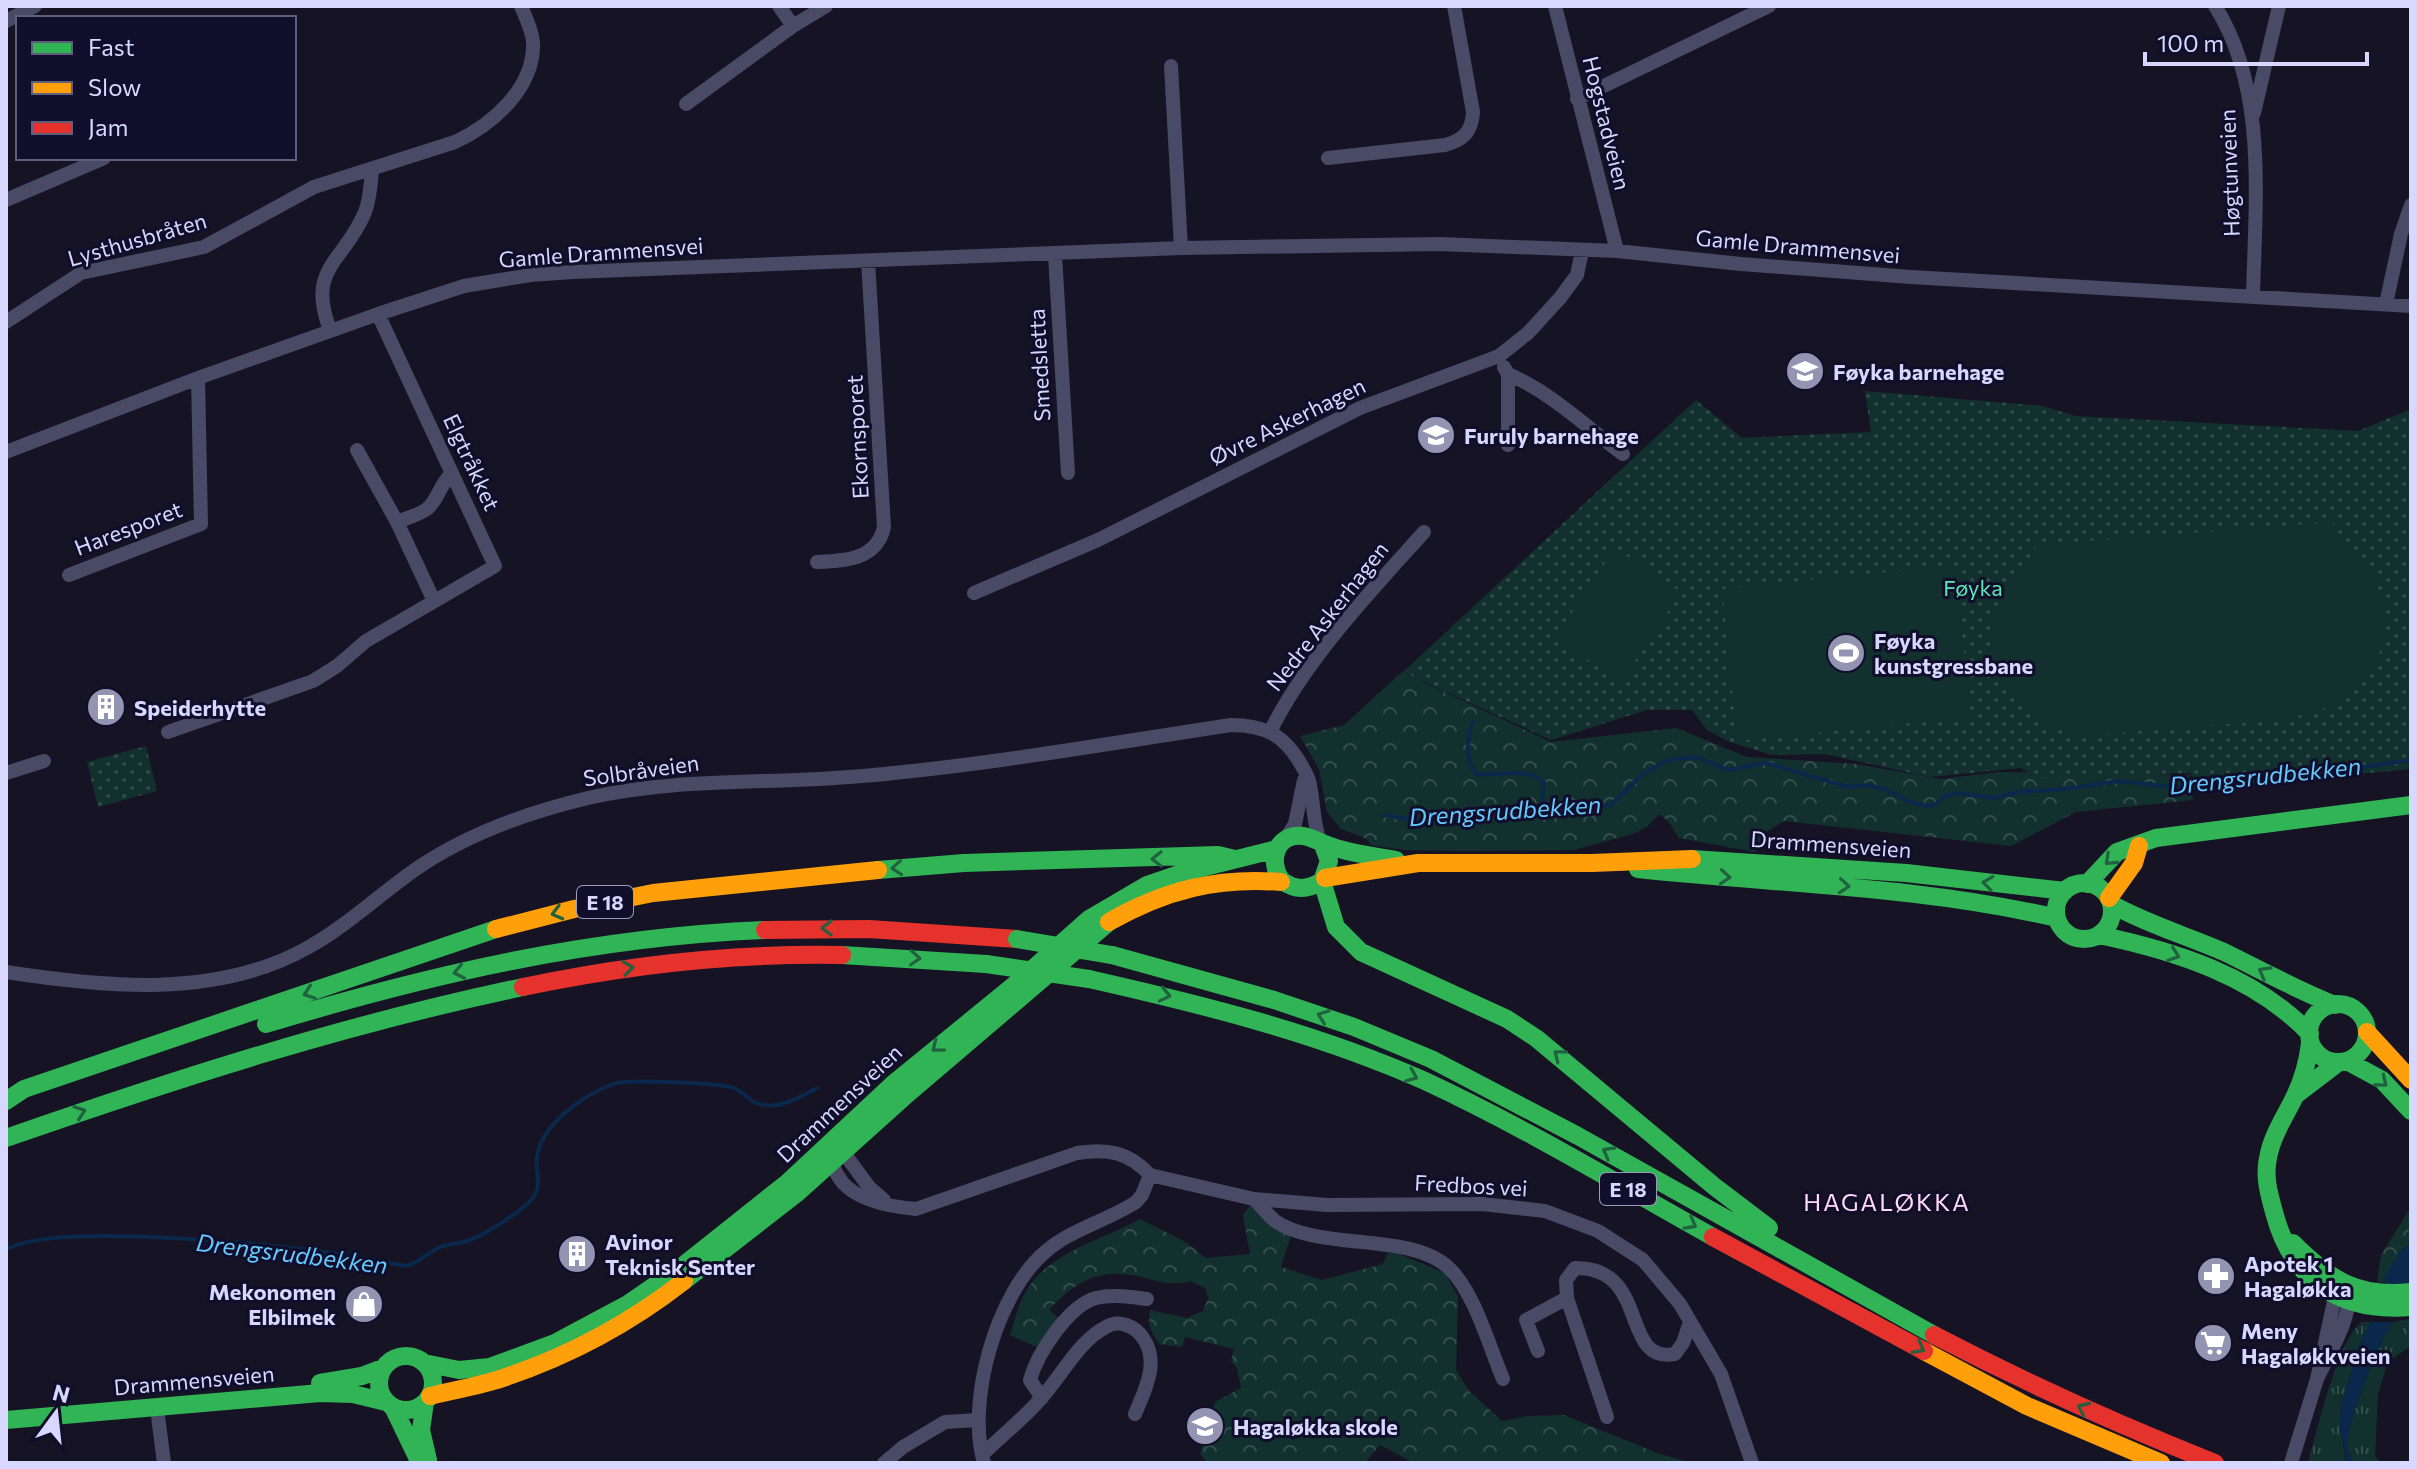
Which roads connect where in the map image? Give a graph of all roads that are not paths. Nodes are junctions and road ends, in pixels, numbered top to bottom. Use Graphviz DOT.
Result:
graph roads {
  1 [pos="35,6"];
  2 [pos="521,6"];
  3 [pos="779,6"];
  4 [pos="826,6"];
  5 [pos="1454,6"];
  6 [pos="1555,6"];
  7 [pos="1769,6"];
  8 [pos="2215,6"];
  9 [pos="2279,6"];
  10 [pos="6,21"];
  11 [pos="793,26"];
  12 [pos="1171,66"];
  13 [pos="1577,99"];
  14 [pos="686,104"];
  15 [pos="2253,117"];
  16 [pos="1328,158"];
  17 [pos="99,160"];
  18 [pos="372,169"];
  19 [pos="6,200"];
  20 [pos="2411,205"];
  21 [pos="1181,248"];
  22 [pos="1582,251"];
  23 [pos="1617,251"];
  24 [pos="1055,255"];
  25 [pos="868,261"];
  26 [pos="2253,297"];
  27 [pos="2386,304"];
  28 [pos="2411,306"];
  29 [pos="378,314"];
  30 [pos="6,322"];
  31 [pos="330,330"];
  32 [pos="1499,356"];
  33 [pos="1508,374"];
  34 [pos="198,378"];
  35 [pos="1508,445"];
  36 [pos="357,450"];
  37 [pos="6,452"];
  38 [pos="1623,454"];
  39 [pos="452,473"];
  40 [pos="1068,473"];
  41 [pos="397,522"];
  42 [pos="1424,532"];
  43 [pos="817,562"];
  44 [pos="69,575"];
  45 [pos="974,593"];
  46 [pos="434,601"];
  47 [pos="168,732"];
  48 [pos="1270,732"];
  49 [pos="44,761"];
  50 [pos="1305,772"];
  51 [pos="6,773"];
  52 [pos="2411,805"];
  53 [pos="1321,844"];
  54 [pos="1281,845"];
  55 [pos="2139,846"];
  56 [pos="1235,859"];
  57 [pos="1418,863"];
  58 [pos="1592,863"];
  59 [pos="1323,879"];
  60 [pos="1281,882"];
  61 [pos="2087,884"];
  62 [pos="2065,891"];
  63 [pos="2110,901"];
  64 [pos="2057,918"];
  65 [pos="2099,935"];
  66 [pos="6,972"];
  67 [pos="2335,1005"];
  68 [pos="2367,1032"];
  69 [pos="2310,1038"];
  70 [pos="2343,1061"];
  71 [pos="2411,1080"];
  72 [pos="2295,1096"];
  73 [pos="6,1101"];
  74 [pos="6,1109"];
  75 [pos="2411,1111"];
  76 [pos="44,1124"];
  77 [pos="6,1138"];
  78 [pos="6,1150"];
  79 [pos="833,1155"];
  80 [pos="1150,1175"];
  81 [pos="1254,1199"];
  82 [pos="1837,1281"];
  83 [pos="2411,1292"];
  84 [pos="2344,1295"];
  85 [pos="1567,1298"];
  86 [pos="1147,1299"];
  87 [pos="2411,1307"];
  88 [pos="1690,1322"];
  89 [pos="1538,1351"];
  90 [pos="424,1363"];
  91 [pos="383,1368"];
  92 [pos="1503,1379"];
  93 [pos="1042,1398"];
  94 [pos="428,1399"];
  95 [pos="390,1404"];
  96 [pos="157,1408"];
  97 [pos="6,1412"];
  98 [pos="1135,1414"];
  99 [pos="1607,1417"];
  100 [pos="6,1420"];
  101 [pos="978,1420"];
  102 [pos="983,1459"];
  103 [pos="2153,1460"];
  104 [pos="164,1463"];
  105 [pos="420,1463"];
  106 [pos="428,1463"];
  107 [pos="884,1463"];
  108 [pos="1752,1463"];
  109 [pos="2215,1463"];
  110 [pos="2291,1463"];
  1 -- 10 [label="street"];
  2 -- 18 [label="street, Lysthusbråten"];
  3 -- 11 [label="street"];
  4 -- 11 [label="street"];
  5 -- 16 [label="street"];
  6 -- 13 [label="street, Hogstadveien"];
  7 -- 13 [label="street"];
  8 -- 15 [label="street, Høgtunveien"];
  9 -- 15 [label="street"];
  11 -- 14 [label="street"];
  12 -- 21 [label="street"];
  13 -- 23 [label="street, Hogstadveien"];
  15 -- 26 [label="street, Høgtunveien"];
  17 -- 19 [label="street"];
  18 -- 30 [label="street, Lysthusbråten"];
  18 -- 31 [label="street"];
  20 -- 27 [label="street"];
  21 -- 22 [label="street, Gamle Drammensvei"];
  21 -- 24 [label="street, Gamle Drammensvei"];
  22 -- 23 [label="street, Gamle Drammensvei"];
  22 -- 32 [label="street, Øvre Askerhagen"];
  23 -- 26 [label="street, Gamle Drammensvei"];
  24 -- 25 [label="street, Gamle Drammensvei"];
  24 -- 40 [label="street, Smedsletta"];
  25 -- 29 [label="street, Gamle Drammensvei"];
  25 -- 43 [label="street, Ekornsporet"];
  26 -- 27 [label="street, Gamle Drammensvei"];
  27 -- 28 [label="street, Gamle Drammensvei"];
  29 -- 31 [label="street, Gamle Drammensvei"];
  29 -- 39 [label="street, Elgtråkket"];
  31 -- 34 [label="street, Gamle Drammensvei"];
  32 -- 33 [label="street"];
  32 -- 45 [label="street, Øvre Askerhagen"];
  33 -- 35 [label="street"];
  33 -- 38 [label="street"];
  34 -- 37 [label="street, Gamle Drammensvei"];
  34 -- 44 [label="street, Haresporet"];
  36 -- 41 [label="street"];
  39 -- 41 [label="street"];
  39 -- 46 [label="street, Elgtråkket"];
  41 -- 46 [label="street"];
  42 -- 48 [label="street, Nedre Askerhagen"];
  46 -- 47 [label="street, Elgtråkket"];
  48 -- 50 [label="street"];
  48 -- 66 [label="street, Solbråveien"];
  49 -- 51 [label="street"];
  50 -- 53 [label="street"];
  50 -- 54 [label="street"];
  52 -- 55 [label="main road"];
  53 -- 54 [label="main road"];
  53 -- 57 [label="main road, Drammensveien"];
  53 -- 59 [label="main road"];
  54 -- 56 [label="main road, Drammensveien"];
  54 -- 60 [label="main road"];
  55 -- 61 [label="main road, one-way"];
  55 -- 63 [label="main road"];
  56 -- 73 [label="main road, E 18, one-way"];
  56 -- 79 [label="main road, Drammensveien, one-way"];
  57 -- 58 [label="main road, Drammensveien"];
  57 -- 59 [label="main road, Drammensveien"];
  62 -- 58 [label="main road, Drammensveien, one-way"];
  58 -- 64 [label="main road, Drammensveien, one-way"];
  59 -- 60 [label="main road"];
  82 -- 59 [label="main road, E 18, one-way"];
  60 -- 79 [label="main road, Drammensveien"];
  61 -- 62 [label="main road"];
  61 -- 63 [label="main road"];
  62 -- 64 [label="main road"];
  63 -- 65 [label="main road"];
  67 -- 63 [label="main road, one-way"];
  64 -- 65 [label="main road"];
  65 -- 69 [label="main road, one-way"];
  67 -- 68 [label="main road"];
  67 -- 69 [label="main road"];
  68 -- 70 [label="main road"];
  68 -- 71 [label="main road"];
  69 -- 70 [label="main road"];
  69 -- 72 [label="main road"];
  70 -- 72 [label="main road"];
  70 -- 75 [label="main road, one-way"];
  72 -- 84 [label="main road"];
  82 -- 74 [label="main road, E 18, one-way, bridge"];
  76 -- 77 [label="main road, E 18"];
  76 -- 78 [label="main road, E 18"];
  76 -- 103 [label="main road, E 18, one-way, bridge"];
  79 -- 80 [label="street, Fredbos vei"];
  79 -- 90 [label="main road, Drammensveien"];
  79 -- 94 [label="main road, Drammensveien"];
  80 -- 81 [label="street, Fredbos vei"];
  80 -- 101 [label="street"];
  81 -- 88 [label="street, Fredbos vei"];
  81 -- 92 [label="street"];
  109 -- 82 [label="main road, E 18, one-way"];
  83 -- 84 [label="main road"];
  84 -- 87 [label="main road"];
  84 -- 110 [label="street"];
  85 -- 88 [label="street"];
  85 -- 89 [label="street"];
  85 -- 99 [label="street"];
  86 -- 93 [label="street"];
  88 -- 108 [label="street, Fredbos vei"];
  90 -- 91 [label="main road"];
  90 -- 94 [label="main road"];
  91 -- 95 [label="main road"];
  91 -- 97 [label="main road, Drammensveien"];
  93 -- 98 [label="street"];
  93 -- 102 [label="street"];
  94 -- 95 [label="main road"];
  94 -- 106 [label="main road"];
  95 -- 96 [label="main road, Drammensveien"];
  95 -- 105 [label="main road"];
  96 -- 100 [label="main road, Drammensveien"];
  96 -- 104 [label="street"];
  101 -- 102 [label="street"];
  101 -- 107 [label="street"];
}
